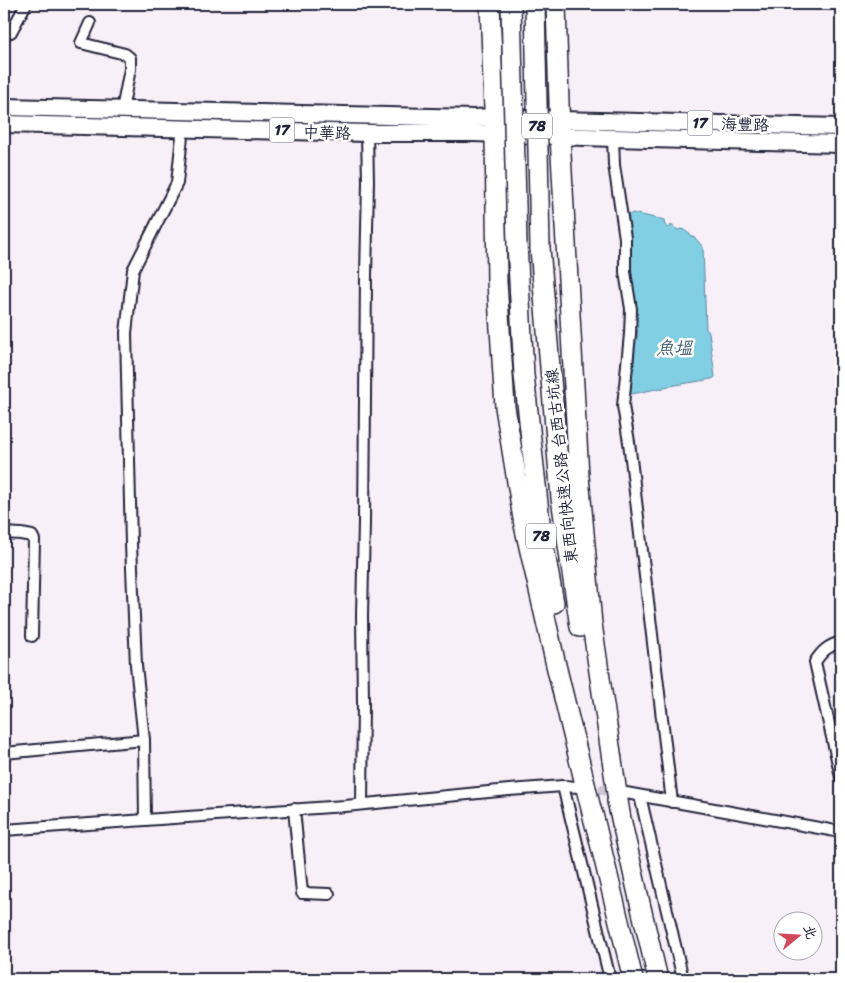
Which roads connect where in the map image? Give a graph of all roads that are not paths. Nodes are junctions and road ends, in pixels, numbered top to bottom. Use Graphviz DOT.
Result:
graph roads {
  1 [pos="26,4"];
  2 [pos="490,4"];
  3 [pos="511,4"];
  4 [pos="535,4"];
  5 [pos="556,4"];
  6 [pos="90,23"];
  7 [pos="4,34"];
  8 [pos="4,108"];
  9 [pos="122,110"];
  10 [pos="4,124"];
  11 [pos="495,126"];
  12 [pos="841,127"];
  13 [pos="184,128"];
  14 [pos="560,128"];
  15 [pos="367,133"];
  16 [pos="613,138"];
  17 [pos="841,144"];
  18 [pos="4,533"];
  19 [pos="32,636"];
  20 [pos="841,642"];
  21 [pos="144,740"];
  22 [pos="4,753"];
  23 [pos="841,777"];
  24 [pos="563,786"];
  25 [pos="578,787"];
  26 [pos="626,793"];
  27 [pos="640,796"];
  28 [pos="672,802"];
  29 [pos="362,804"];
  30 [pos="294,809"];
  31 [pos="620,814"];
  32 [pos="145,820"];
  33 [pos="594,825"];
  34 [pos="4,830"];
  35 [pos="841,832"];
  36 [pos="329,894"];
  37 [pos="656,972"];
  38 [pos="633,978"];
  39 [pos="610,979"];
  40 [pos="683,979"];
  1 -- 7 [label="street"];
  2 -- 11 [label="highway"];
  3 -- 33 [label="highway, 東西向快速公路 台西古坑線 / 78, bridge"];
  4 -- 31 [label="highway, 東西向快速公路 台西古坑線 / 78, bridge"];
  5 -- 14 [label="highway"];
  6 -- 9 [label="street"];
  8 -- 9 [label="main road, 中華路 / 17"];
  9 -- 11 [label="main road, 中華路 / 17"];
  10 -- 13 [label="main road, 中華路 / 17"];
  11 -- 14 [label="main road, 中華路 / 17"];
  11 -- 15 [label="main road, 中華路 / 17"];
  11 -- 33 [label="highway"];
  12 -- 14 [label="main road, 海豐路 / 17"];
  13 -- 15 [label="main road, 中華路 / 17"];
  13 -- 21 [label="street"];
  14 -- 16 [label="main road, 海豐路 / 17"];
  14 -- 31 [label="highway"];
  15 -- 29 [label="street"];
  16 -- 17 [label="main road, 海豐路 / 17"];
  16 -- 28 [label="street"];
  18 -- 19 [label="street"];
  20 -- 23 [label="street"];
  21 -- 22 [label="street"];
  21 -- 32 [label="street"];
  24 -- 25 [label="street"];
  24 -- 29 [label="street"];
  24 -- 39 [label="street"];
  26 -- 27 [label="street"];
  27 -- 28 [label="street"];
  27 -- 40 [label="street"];
  28 -- 35 [label="street"];
  29 -- 30 [label="street"];
  30 -- 32 [label="street"];
  30 -- 36 [label="street"];
  31 -- 37 [label="highway, 東西向快速公路 台西古坑線 / 78"];
  32 -- 34 [label="street"];
  33 -- 38 [label="highway, 東西向快速公路 台西古坑線 / 78"];
}
